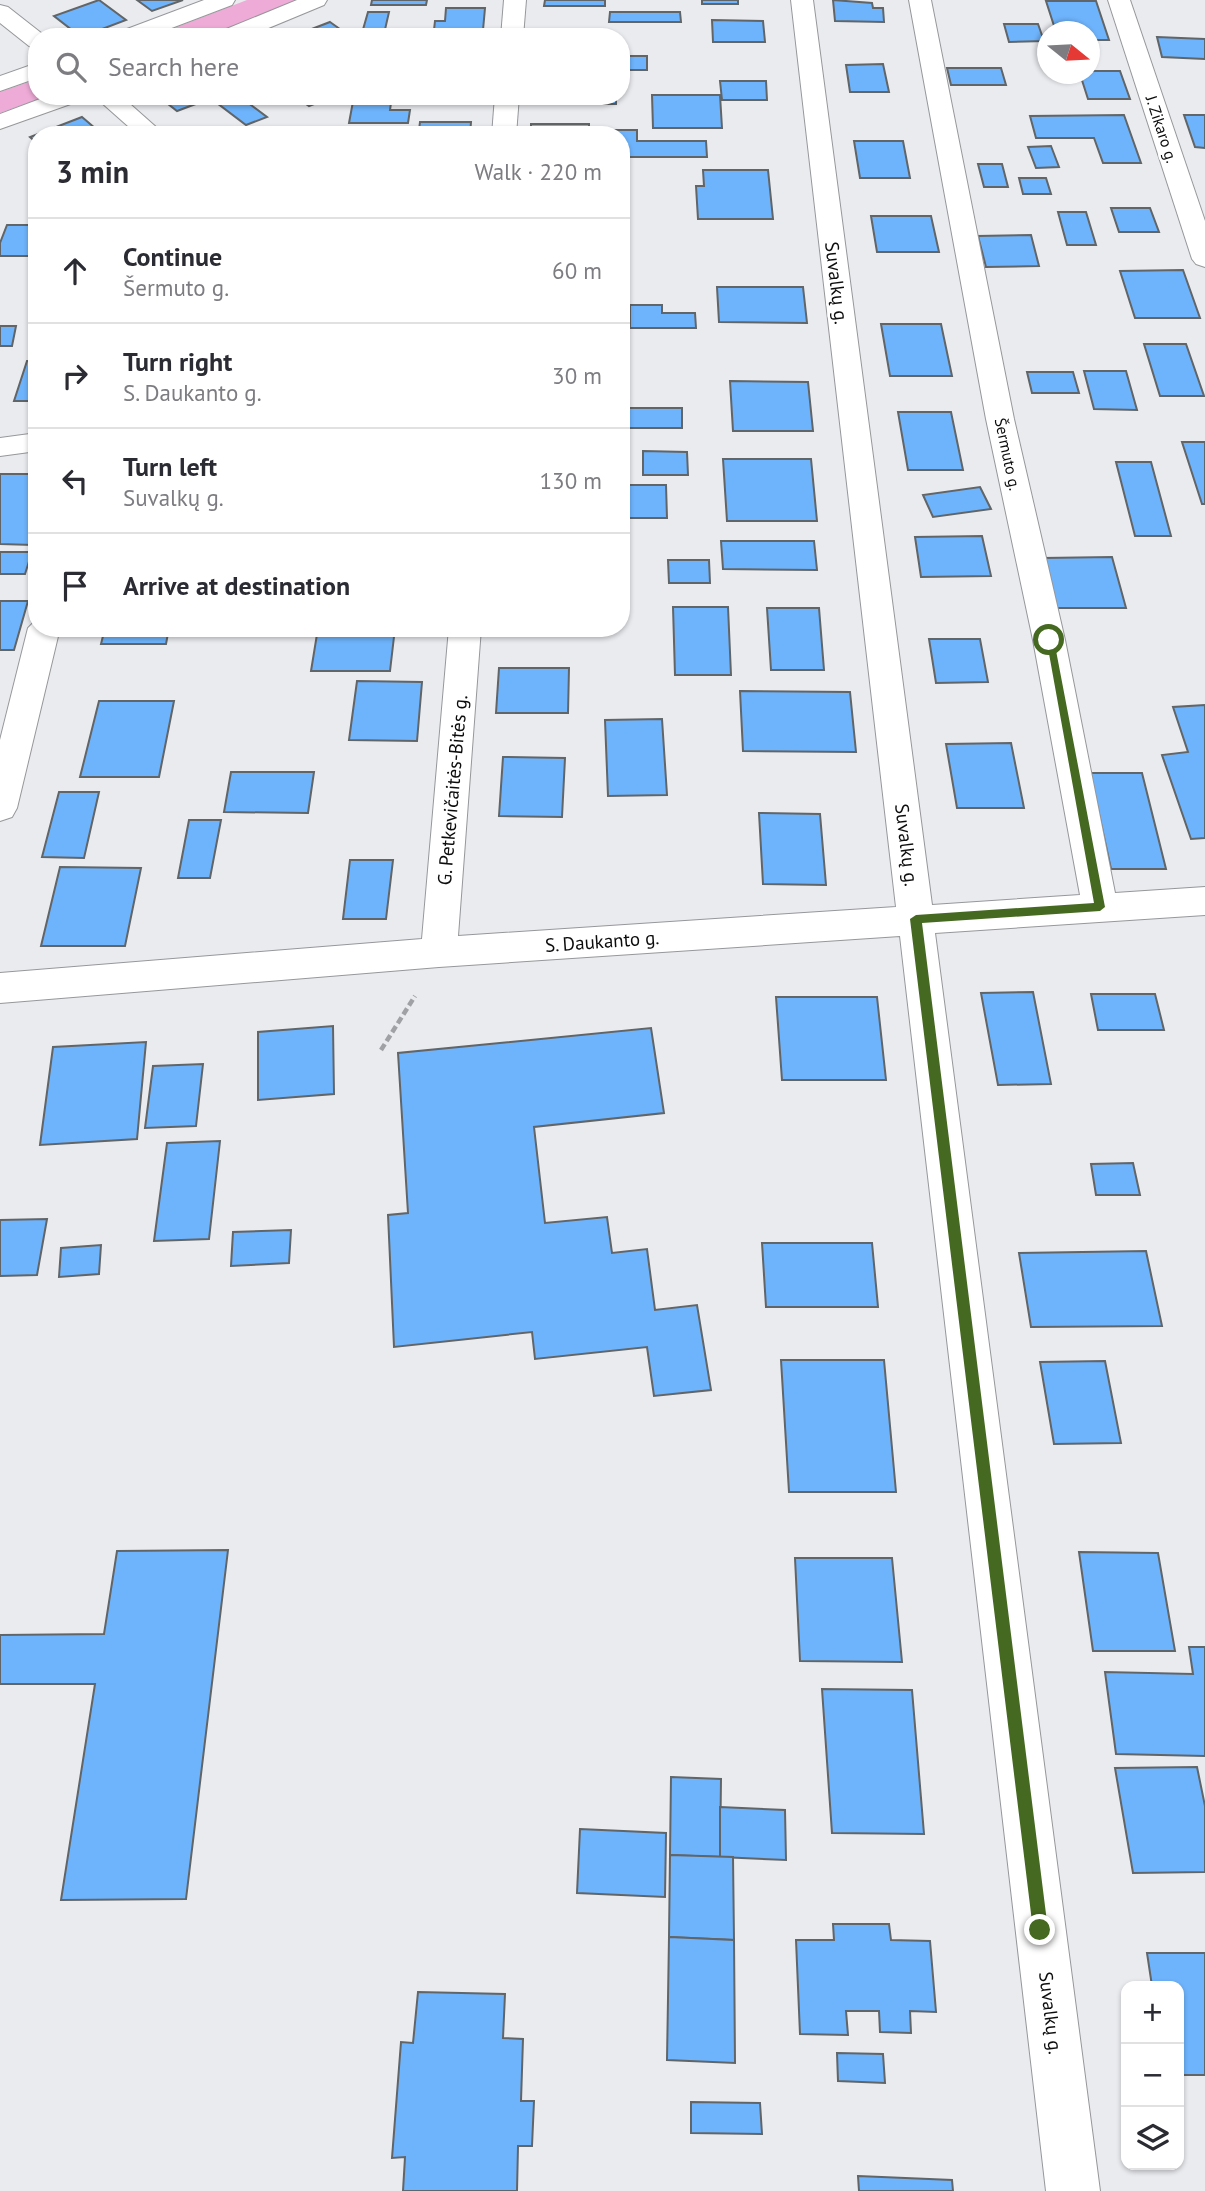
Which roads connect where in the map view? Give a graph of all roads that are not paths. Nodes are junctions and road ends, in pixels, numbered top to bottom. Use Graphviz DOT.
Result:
graph roads {
  1 [pos="225,0"];
  2 [pos="317,0"];
  3 [pos="515,0"];
  4 [pos="802,0"];
  5 [pos="920,0"];
  6 [pos="1119,0"];
  7 [pos="0,12"];
  8 [pos="151,28"];
  9 [pos="249,28"];
  10 [pos="513,28"];
  11 [pos="28,34"];
  12 [pos="28,73"];
  13 [pos="0,84"];
  14 [pos="46,105"];
  15 [pos="117,105"];
  16 [pos="506,105"];
  17 [pos="0,122"];
  18 [pos="142,126"];
  19 [pos="505,126"];
  20 [pos="1180,183"];
  21 [pos="1205,183"];
  22 [pos="1205,259"];
  23 [pos="28,443"];
  24 [pos="0,447"];
  25 [pos="42,637"];
  26 [pos="464,637"];
  27 [pos="0,808"];
  28 [pos="1205,901"];
  29 [pos="1100,907"];
  30 [pos="916,919"];
  31 [pos="439,952"];
  32 [pos="0,988"];
  33 [pos="1073,2191"];
  1 -- 8 [label="street"];
  2 -- 9 [label="street"];
  3 -- 10 [label="street"];
  4 -- 30 [label="street, Suvalkų g."];
  5 -- 29 [label="street, Šermuto g."];
  6 -- 20 [label="street, J. Zikaro g."];
  7 -- 11 [label="street"];
  12 -- 13 [label="street"];
  14 -- 17 [label="street"];
  15 -- 18 [label="street"];
  16 -- 19 [label="street"];
  20 -- 21 [label="street"];
  20 -- 22 [label="street, J. Zikaro g."];
  23 -- 24 [label="street"];
  25 -- 27 [label="street"];
  26 -- 31 [label="street, G. Petkevičaitės-Bitės g."];
  28 -- 29 [label="street, S. Daukanto g."];
  29 -- 30 [label="street, S. Daukanto g."];
  30 -- 31 [label="street, S. Daukanto g."];
  30 -- 33 [label="street, Suvalkų g."];
  31 -- 32 [label="street, S. Daukanto g."];
}
